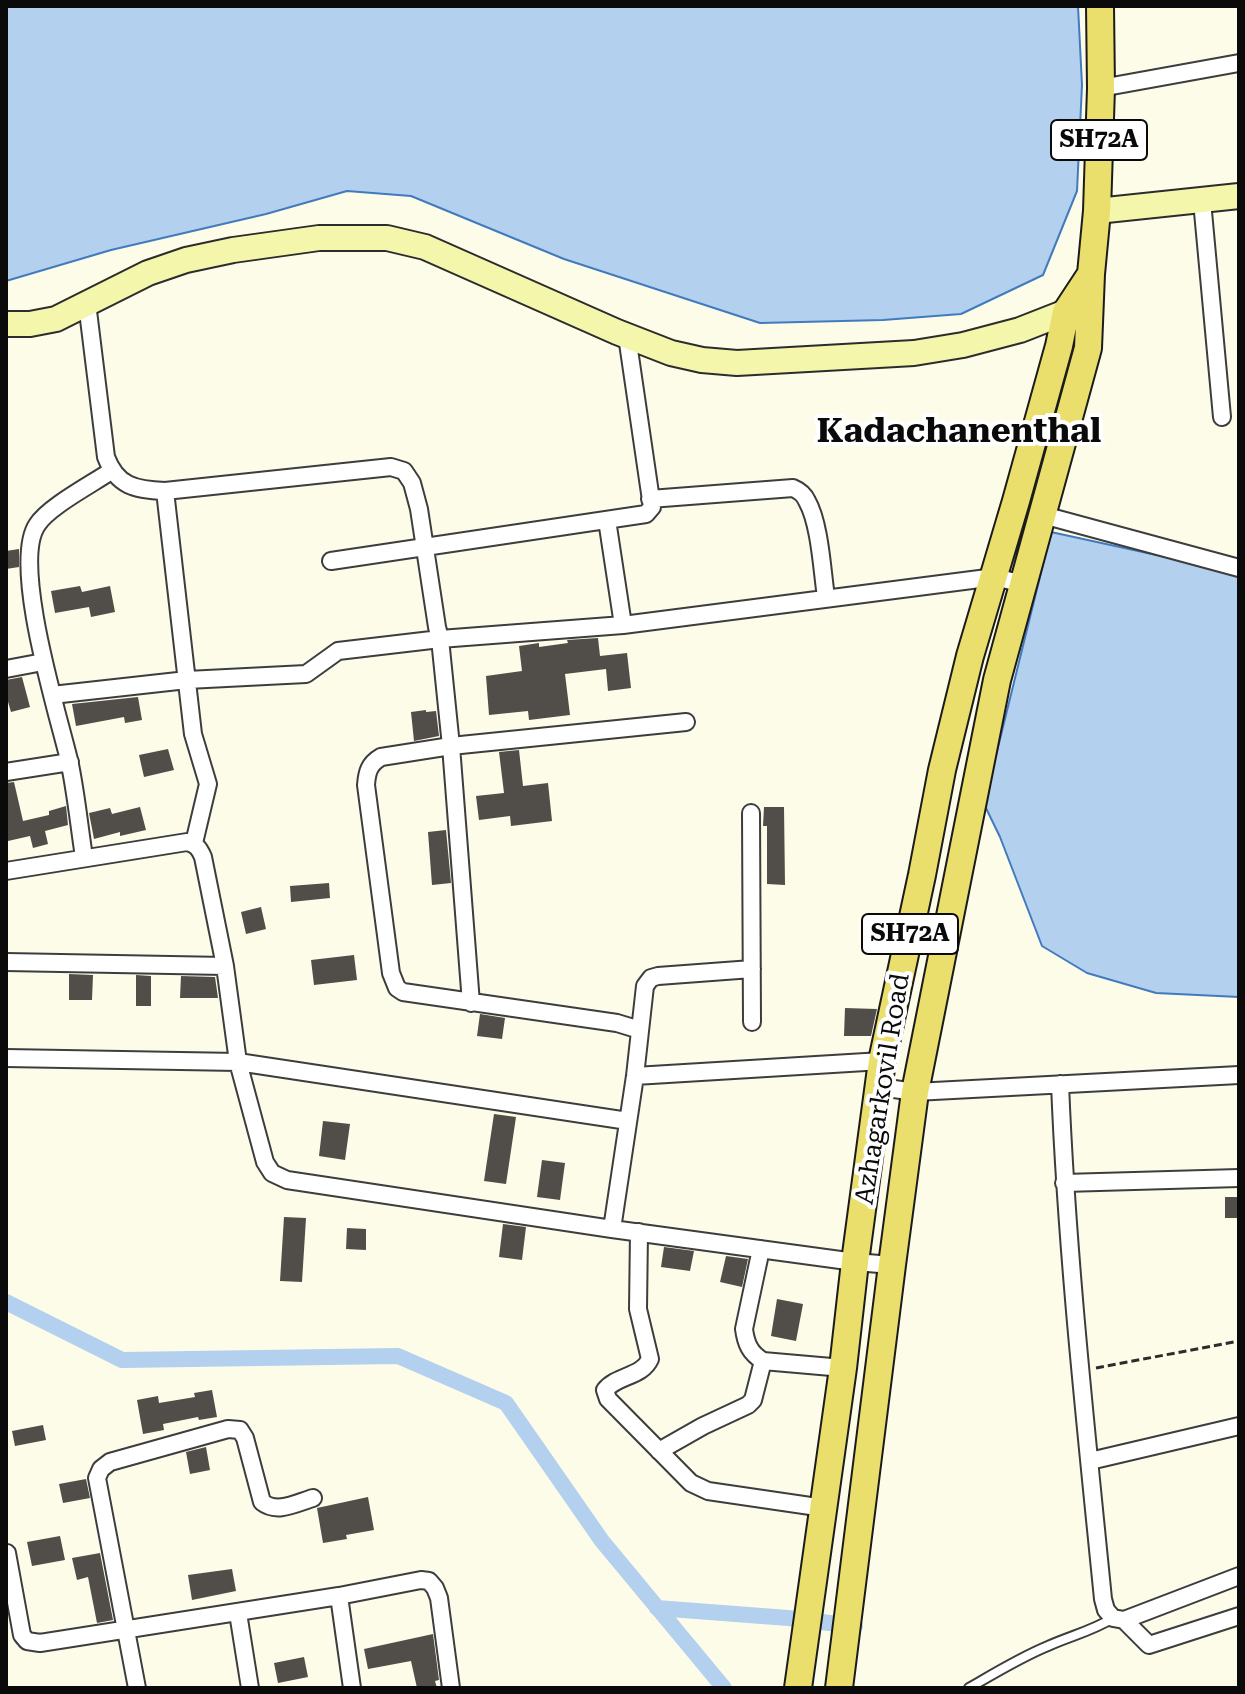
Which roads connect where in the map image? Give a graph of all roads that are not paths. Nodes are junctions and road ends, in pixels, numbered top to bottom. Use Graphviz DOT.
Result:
graph roads {
  1 [pos="1100,6"];
  2 [pos="1239,63"];
  3 [pos="1101,88"];
  4 [pos="1239,196"];
  5 [pos="1202,201"];
  6 [pos="1097,211"];
  7 [pos="87,303"];
  8 [pos="1078,313"];
  9 [pos="6,324"];
  10 [pos="627,336"];
  11 [pos="1222,417"];
  12 [pos="111,471"];
  13 [pos="165,491"];
  14 [pos="650,499"];
  15 [pos="1043,515"];
  16 [pos="607,520"];
  17 [pos="425,548"];
  18 [pos="331,561"];
  19 [pos="1239,568"];
  20 [pos="995,577"];
  21 [pos="1023,584"];
  22 [pos="826,597"];
  23 [pos="623,625"];
  24 [pos="440,639"];
  25 [pos="43,662"];
  26 [pos="6,669"];
  27 [pos="187,680"];
  28 [pos="52,695"];
  29 [pos="686,722"];
  30 [pos="451,746"];
  31 [pos="70,762"];
  32 [pos="6,772"];
  33 [pos="751,813"];
  34 [pos="194,843"];
  35 [pos="84,857"];
  36 [pos="6,871"];
  37 [pos="6,962"];
  38 [pos="225,966"];
  39 [pos="752,969"];
  40 [pos="471,1003"];
  41 [pos="752,1022"];
  42 [pos="640,1030"];
  43 [pos="6,1058"];
  44 [pos="238,1062"];
  45 [pos="881,1074"];
  46 [pos="1239,1075"];
  47 [pos="635,1076"];
  48 [pos="1060,1084"];
  49 [pos="915,1092"];
  50 [pos="628,1121"];
  51 [pos="1239,1178"];
  52 [pos="1064,1183"];
  53 [pos="612,1229"];
  54 [pos="639,1232"];
  55 [pos="761,1249"];
  56 [pos="855,1262"];
  57 [pos="892,1265"];
  58 [pos="763,1361"];
  59 [pos="843,1368"];
  60 [pos="1239,1426"];
  61 [pos="659,1451"];
  62 [pos="1090,1461"];
  63 [pos="313,1498"];
  64 [pos="824,1508"];
  65 [pos="7,1553"];
  66 [pos="1239,1576"];
  67 [pos="339,1596"];
  68 [pos="238,1613"];
  69 [pos="1239,1616"];
  70 [pos="1118,1619"];
  71 [pos="127,1630"];
  72 [pos="137,1688"];
  73 [pos="250,1688"];
  74 [pos="352,1688"];
  75 [pos="451,1688"];
  76 [pos="798,1688"];
  77 [pos="839,1688"];
  78 [pos="969,1688"];
  1 -- 3 [label="main road, Azhagarkovil Road / SH72A"];
  2 -- 3 [label="street"];
  3 -- 6 [label="main road, Azhagarkovil Road / SH72A"];
  4 -- 5 [label="main road"];
  5 -- 6 [label="main road"];
  5 -- 11 [label="street"];
  6 -- 8 [label="main road, Azhagarkovil Road / SH72A"];
  7 -- 9 [label="main road"];
  7 -- 10 [label="main road"];
  7 -- 12 [label="street"];
  8 -- 10 [label="main road"];
  8 -- 15 [label="main road, Azhagarkovil Road / SH72A"];
  8 -- 20 [label="main road, Azhagarkovil Road / SH72A"];
  10 -- 14 [label="street"];
  12 -- 13 [label="street"];
  12 -- 25 [label="street"];
  13 -- 17 [label="street"];
  13 -- 27 [label="street"];
  14 -- 16 [label="street"];
  14 -- 22 [label="street"];
  15 -- 19 [label="street"];
  15 -- 21 [label="main road, Azhagarkovil Road / SH72A"];
  16 -- 17 [label="street"];
  16 -- 23 [label="street"];
  17 -- 18 [label="street"];
  17 -- 24 [label="street"];
  20 -- 21 [label="street"];
  20 -- 22 [label="street"];
  20 -- 45 [label="main road, Azhagarkovil Road / SH72A"];
  21 -- 49 [label="main road, Azhagarkovil Road / SH72A"];
  22 -- 23 [label="street"];
  23 -- 24 [label="street"];
  24 -- 27 [label="street"];
  24 -- 30 [label="street"];
  25 -- 26 [label="street"];
  25 -- 28 [label="street"];
  27 -- 28 [label="street"];
  27 -- 34 [label="street"];
  28 -- 31 [label="street"];
  29 -- 30 [label="street"];
  30 -- 40 [label="street"];
  30 -- 40 [label="street"];
  31 -- 32 [label="street"];
  31 -- 35 [label="street"];
  33 -- 39 [label="street"];
  34 -- 35 [label="street"];
  34 -- 38 [label="street"];
  35 -- 36 [label="street"];
  37 -- 38 [label="street"];
  38 -- 44 [label="street"];
  39 -- 41 [label="street"];
  39 -- 42 [label="street"];
  40 -- 42 [label="street"];
  42 -- 47 [label="street"];
  43 -- 44 [label="street"];
  44 -- 50 [label="street"];
  44 -- 53 [label="street"];
  45 -- 47 [label="street"];
  45 -- 49 [label="street"];
  45 -- 56 [label="main road, Azhagarkovil Road / SH72A"];
  46 -- 48 [label="street"];
  47 -- 50 [label="street"];
  48 -- 49 [label="street"];
  48 -- 52 [label="street"];
  49 -- 57 [label="main road, Azhagarkovil Road / SH72A"];
  50 -- 53 [label="street"];
  51 -- 52 [label="street"];
  52 -- 62 [label="street"];
  53 -- 54 [label="street"];
  54 -- 55 [label="street"];
  54 -- 61 [label="street"];
  55 -- 56 [label="street"];
  55 -- 58 [label="street"];
  56 -- 57 [label="street"];
  56 -- 59 [label="main road, Azhagarkovil Road / SH72A"];
  57 -- 77 [label="main road, Azhagarkovil Road / SH72A"];
  58 -- 59 [label="street"];
  58 -- 61 [label="street"];
  59 -- 64 [label="main road, Azhagarkovil Road / SH72A"];
  60 -- 62 [label="street"];
  61 -- 64 [label="street"];
  62 -- 70 [label="street"];
  63 -- 71 [label="street"];
  64 -- 76 [label="main road, Azhagarkovil Road / SH72A"];
  65 -- 71 [label="street"];
  66 -- 70 [label="street"];
  67 -- 68 [label="street"];
  67 -- 74 [label="street"];
  67 -- 75 [label="street"];
  68 -- 71 [label="street"];
  68 -- 73 [label="street"];
  69 -- 70 [label="street"];
  70 -- 78 [label="lane"];
  71 -- 72 [label="street"];
}
